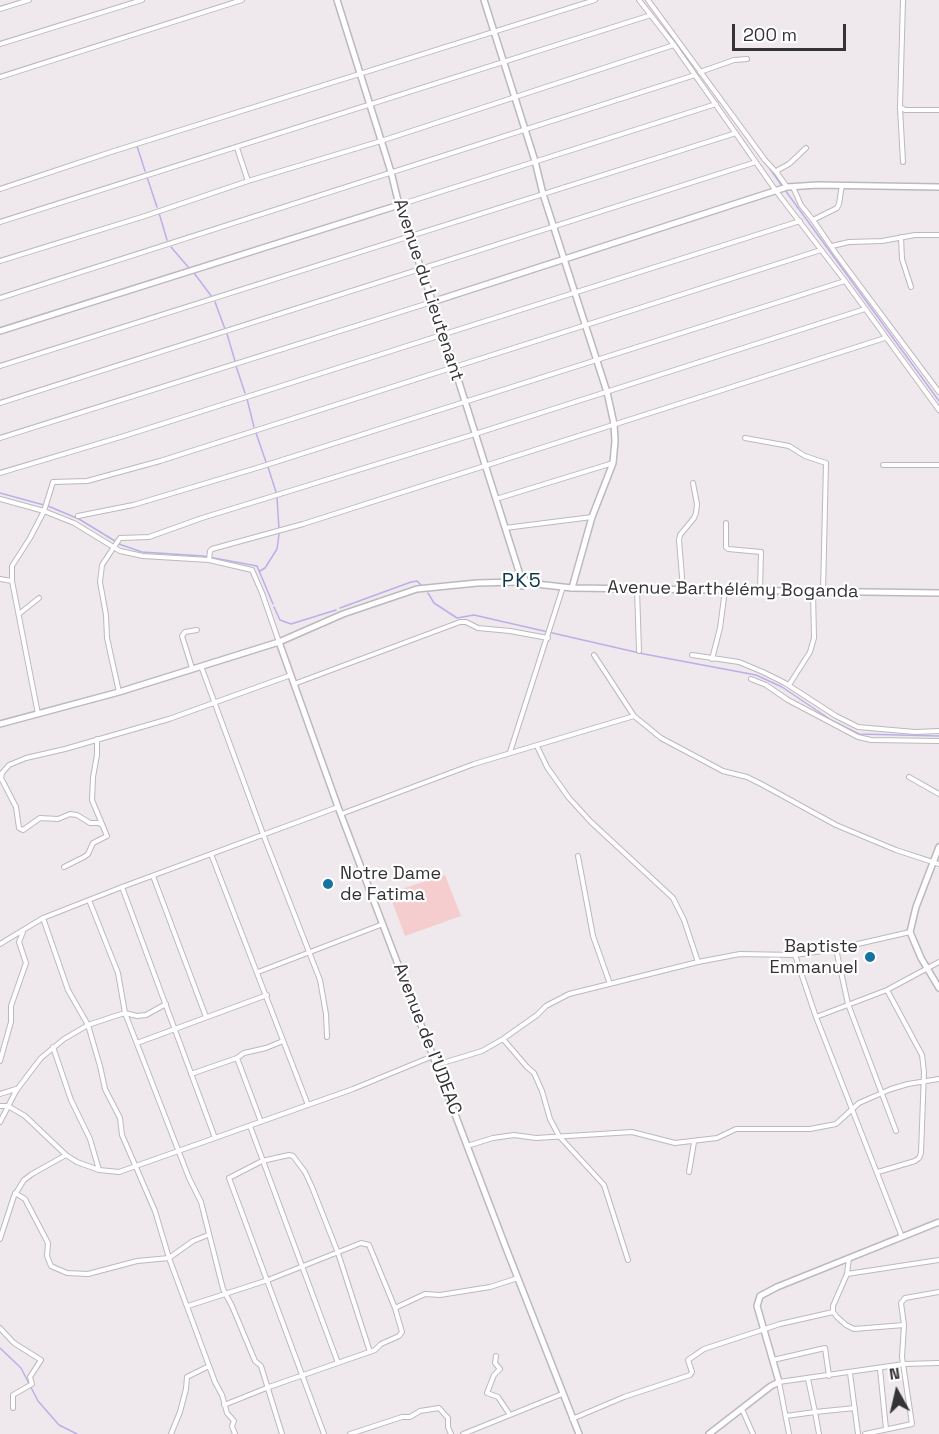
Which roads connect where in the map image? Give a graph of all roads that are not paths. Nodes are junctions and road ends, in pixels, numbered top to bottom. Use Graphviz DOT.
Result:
graph roads {
  1 [pos="29,0"];
  2 [pos="142,0"];
  3 [pos="242,0"];
  4 [pos="337,0"];
  5 [pos="484,0"];
  6 [pos="595,0"];
  7 [pos="639,0"];
  8 [pos="648,0"];
  9 [pos="903,0"];
  10 [pos="0,9"];
  11 [pos="651,15"];
  12 [pos="494,31"];
  13 [pos="0,44"];
  14 [pos="674,45"];
  15 [pos="747,59"];
  16 [pos="504,62"];
  17 [pos="700,72"];
  18 [pos="360,74"];
  19 [pos="695,75"];
  20 [pos="0,77"];
  21 [pos="515,97"];
  22 [pos="716,104"];
  23 [pos="370,105"];
  24 [pos="900,107"];
  25 [pos="939,110"];
  26 [pos="525,129"];
  27 [pos="736,133"];
  28 [pos="381,141"];
  29 [pos="237,148"];
  30 [pos="806,148"];
  31 [pos="535,161"];
  32 [pos="756,162"];
  33 [pos="903,162"];
  34 [pos="391,172"];
  35 [pos="777,173"];
  36 [pos="248,181"];
  37 [pos="842,185"];
  38 [pos="790,187"];
  39 [pos="939,187"];
  40 [pos="0,189"];
  41 [pos="777,190"];
  42 [pos="543,194"];
  43 [pos="399,205"];
  44 [pos="800,220"];
  45 [pos="813,220"];
  46 [pos="0,222"];
  47 [pos="554,226"];
  48 [pos="939,235"];
  49 [pos="410,237"];
  50 [pos="901,237"];
  51 [pos="832,246"];
  52 [pos="821,250"];
  53 [pos="565,259"];
  54 [pos="0,261"];
  55 [pos="422,269"];
  56 [pos="845,281"];
  57 [pos="910,287"];
  58 [pos="575,292"];
  59 [pos="0,298"];
  60 [pos="432,302"];
  61 [pos="865,309"];
  62 [pos="586,325"];
  63 [pos="0,331"];
  64 [pos="444,334"];
  65 [pos="885,338"];
  66 [pos="597,359"];
  67 [pos="0,366"];
  68 [pos="454,367"];
  69 [pos="608,392"];
  70 [pos="939,392"];
  71 [pos="465,401"];
  72 [pos="0,403"];
  73 [pos="939,410"];
  74 [pos="614,424"];
  75 [pos="475,434"];
  76 [pos="0,438"];
  77 [pos="745,438"];
  78 [pos="612,463"];
  79 [pos="883,465"];
  80 [pos="939,465"];
  81 [pos="485,466"];
  82 [pos="0,473"];
  83 [pos="693,483"];
  84 [pos="0,498"];
  85 [pos="496,499"];
  86 [pos="44,511"];
  87 [pos="78,516"];
  88 [pos="592,517"];
  89 [pos="726,523"];
  90 [pos="505,528"];
  91 [pos="114,544"];
  92 [pos="209,558"];
  93 [pos="0,579"];
  94 [pos="12,581"];
  95 [pos="522,581"];
  96 [pos="563,587"];
  97 [pos="572,588"];
  98 [pos="637,589"];
  99 [pos="682,589"];
  100 [pos="725,590"];
  101 [pos="760,591"];
  102 [pos="813,592"];
  103 [pos="823,592"];
  104 [pos="939,593"];
  105 [pos="39,598"];
  106 [pos="19,614"];
  107 [pos="196,630"];
  108 [pos="548,637"];
  109 [pos="279,642"];
  110 [pos="639,651"];
  111 [pos="594,655"];
  112 [pos="692,655"];
  113 [pos="712,659"];
  114 [pos="201,666"];
  115 [pos="192,668"];
  116 [pos="291,675"];
  117 [pos="775,678"];
  118 [pos="751,679"];
  119 [pos="294,684"];
  120 [pos="789,686"];
  121 [pos="769,688"];
  122 [pos="119,692"];
  123 [pos="214,703"];
  124 [pos="39,714"];
  125 [pos="634,716"];
  126 [pos="0,724"];
  127 [pos="939,731"];
  128 [pos="97,739"];
  129 [pos="939,741"];
  130 [pos="537,746"];
  131 [pos="510,753"];
  132 [pos="909,777"];
  133 [pos="939,794"];
  134 [pos="338,807"];
  135 [pos="341,814"];
  136 [pos="103,826"];
  137 [pos="263,834"];
  138 [pos="939,847"];
  139 [pos="211,854"];
  140 [pos="578,856"];
  141 [pos="936,864"];
  142 [pos="64,867"];
  143 [pos="153,876"];
  144 [pos="122,887"];
  145 [pos="88,900"];
  146 [pos="43,918"];
  147 [pos="384,924"];
  148 [pos="23,931"];
  149 [pos="910,932"];
  150 [pos="0,944"];
  151 [pos="836,949"];
  152 [pos="309,951"];
  153 [pos="795,955"];
  154 [pos="698,962"];
  155 [pos="939,962"];
  156 [pos="928,968"];
  157 [pos="258,972"];
  158 [pos="610,984"];
  159 [pos="939,988"];
  160 [pos="887,990"];
  161 [pos="267,995"];
  162 [pos="166,1004"];
  163 [pos="848,1004"];
  164 [pos="125,1013"];
  165 [pos="206,1017"];
  166 [pos="816,1017"];
  167 [pos="88,1026"];
  168 [pos="176,1028"];
  169 [pos="327,1037"];
  170 [pos="503,1039"];
  171 [pos="283,1041"];
  172 [pos="137,1043"];
  173 [pos="53,1047"];
  174 [pos="433,1056"];
  175 [pos="237,1058"];
  176 [pos="0,1061"];
  177 [pos="436,1065"];
  178 [pos="191,1074"];
  179 [pos="939,1079"];
  180 [pos="923,1082"];
  181 [pos="0,1087"];
  182 [pos="18,1089"];
  183 [pos="2,1094"];
  184 [pos="882,1094"];
  185 [pos="308,1105"];
  186 [pos="0,1106"];
  187 [pos="8,1106"];
  188 [pos="852,1108"];
  189 [pos="0,1122"];
  190 [pos="261,1122"];
  191 [pos="250,1126"];
  192 [pos="896,1131"];
  193 [pos="559,1136"];
  194 [pos="215,1138"];
  195 [pos="694,1142"];
  196 [pos="467,1146"];
  197 [pos="179,1152"];
  198 [pos="66,1155"];
  199 [pos="262,1161"];
  200 [pos="135,1168"];
  201 [pos="99,1170"];
  202 [pos="689,1172"];
  203 [pos="878,1172"];
  204 [pos="15,1193"];
  205 [pos="939,1222"];
  206 [pos="208,1235"];
  207 [pos="903,1237"];
  208 [pos="0,1239"];
  209 [pos="338,1253"];
  210 [pos="169,1258"];
  211 [pos="849,1258"];
  212 [pos="628,1260"];
  213 [pos="939,1260"];
  214 [pos="302,1266"];
  215 [pos="846,1274"];
  216 [pos="518,1278"];
  217 [pos="268,1280"];
  218 [pos="939,1292"];
  219 [pos="226,1293"];
  220 [pos="188,1306"];
  221 [pos="395,1308"];
  222 [pos="833,1312"];
  223 [pos="904,1325"];
  224 [pos="0,1328"];
  225 [pos="763,1329"];
  226 [pos="370,1352"];
  227 [pos="496,1356"];
  228 [pos="773,1360"];
  229 [pos="338,1363"];
  230 [pos="939,1363"];
  231 [pos="904,1364"];
  232 [pos="209,1366"];
  233 [pos="879,1369"];
  234 [pos="850,1373"];
  235 [pos="829,1376"];
  236 [pos="302,1377"];
  237 [pos="808,1379"];
  238 [pos="779,1382"];
  239 [pos="269,1387"];
  240 [pos="562,1394"];
  241 [pos="224,1405"];
  242 [pos="13,1408"];
  243 [pos="741,1408"];
  244 [pos="855,1408"];
  245 [pos="815,1412"];
  246 [pos="510,1415"];
  247 [pos="786,1416"];
  248 [pos="572,1419"];
  249 [pos="887,1431"];
  250 [pos="366,1432"];
  251 [pos="171,1434"];
  252 [pos="235,1434"];
  253 [pos="282,1434"];
  254 [pos="324,1434"];
  255 [pos="350,1434"];
  256 [pos="451,1434"];
  257 [pos="463,1434"];
  258 [pos="579,1434"];
  259 [pos="709,1434"];
  260 [pos="753,1434"];
  261 [pos="789,1434"];
  262 [pos="819,1434"];
  263 [pos="858,1434"];
  264 [pos="865,1434"];
  1 -- 10 [label="street"];
  2 -- 13 [label="street"];
  3 -- 20 [label="street"];
  4 -- 18 [label="main road, Avenue du Lieutenant"];
  5 -- 12 [label="main road"];
  6 -- 12 [label="street"];
  7 -- 11 [label="street"];
  8 -- 17 [label="street"];
  9 -- 24 [label="street"];
  11 -- 14 [label="street"];
  11 -- 16 [label="street"];
  12 -- 16 [label="main road"];
  12 -- 18 [label="street"];
  14 -- 19 [label="street"];
  14 -- 21 [label="street"];
  15 -- 17 [label="street"];
  16 -- 21 [label="main road"];
  16 -- 23 [label="street"];
  17 -- 35 [label="street"];
  18 -- 23 [label="main road, Avenue du Lieutenant"];
  18 -- 40 [label="street"];
  19 -- 22 [label="street"];
  19 -- 26 [label="street"];
  21 -- 26 [label="main road"];
  21 -- 28 [label="street"];
  22 -- 27 [label="street"];
  22 -- 31 [label="street"];
  23 -- 28 [label="main road, Avenue du Lieutenant"];
  23 -- 29 [label="street"];
  24 -- 25 [label="street"];
  24 -- 33 [label="street"];
  26 -- 31 [label="main road"];
  26 -- 34 [label="street"];
  27 -- 32 [label="street"];
  27 -- 42 [label="street"];
  28 -- 34 [label="main road, Avenue du Lieutenant"];
  28 -- 36 [label="street"];
  29 -- 36 [label="street"];
  29 -- 46 [label="street"];
  30 -- 35 [label="street"];
  31 -- 42 [label="main road"];
  31 -- 43 [label="street"];
  32 -- 41 [label="street"];
  32 -- 47 [label="street"];
  34 -- 43 [label="main road, Avenue du Lieutenant"];
  34 -- 59 [label="street"];
  35 -- 38 [label="street"];
  36 -- 54 [label="street"];
  37 -- 38 [label="main road"];
  37 -- 39 [label="main road"];
  37 -- 45 [label="street"];
  38 -- 41 [label="main road"];
  38 -- 45 [label="street"];
  41 -- 44 [label="street"];
  41 -- 53 [label="main road"];
  42 -- 47 [label="main road"];
  42 -- 49 [label="street"];
  43 -- 49 [label="main road, Avenue du Lieutenant"];
  43 -- 63 [label="main road"];
  44 -- 52 [label="street"];
  44 -- 58 [label="street"];
  45 -- 51 [label="street"];
  47 -- 53 [label="main road"];
  47 -- 55 [label="street"];
  48 -- 50 [label="street"];
  49 -- 55 [label="main road, Avenue du Lieutenant"];
  49 -- 67 [label="street"];
  50 -- 51 [label="street"];
  50 -- 57 [label="street"];
  51 -- 70 [label="street"];
  52 -- 56 [label="street"];
  52 -- 62 [label="street"];
  53 -- 58 [label="main road"];
  53 -- 60 [label="main road"];
  55 -- 60 [label="main road, Avenue du Lieutenant"];
  55 -- 72 [label="street"];
  56 -- 61 [label="street"];
  56 -- 66 [label="street"];
  58 -- 62 [label="main road"];
  58 -- 64 [label="street"];
  60 -- 64 [label="main road, Avenue du Lieutenant"];
  60 -- 76 [label="street"];
  61 -- 65 [label="street"];
  61 -- 69 [label="street"];
  62 -- 66 [label="main road"];
  62 -- 68 [label="street"];
  64 -- 68 [label="main road, Avenue du Lieutenant"];
  64 -- 82 [label="street"];
  65 -- 73 [label="street"];
  65 -- 74 [label="street"];
  66 -- 69 [label="main road"];
  66 -- 71 [label="street"];
  68 -- 71 [label="main road, Avenue du Lieutenant"];
  68 -- 86 [label="street"];
  69 -- 74 [label="main road"];
  69 -- 75 [label="street"];
  71 -- 75 [label="main road, Avenue du Lieutenant"];
  71 -- 87 [label="street"];
  74 -- 78 [label="main road"];
  74 -- 81 [label="street"];
  75 -- 81 [label="main road, Avenue du Lieutenant"];
  75 -- 91 [label="street"];
  77 -- 103 [label="street"];
  78 -- 85 [label="street"];
  78 -- 88 [label="main road"];
  79 -- 80 [label="street"];
  81 -- 85 [label="main road, Avenue du Lieutenant"];
  81 -- 92 [label="street"];
  83 -- 99 [label="street"];
  84 -- 86 [label="street"];
  85 -- 90 [label="main road, Avenue du Lieutenant"];
  86 -- 91 [label="street"];
  86 -- 94 [label="street"];
  88 -- 90 [label="street"];
  88 -- 97 [label="main road"];
  89 -- 101 [label="street"];
  90 -- 95 [label="main road, Avenue du Lieutenant"];
  91 -- 92 [label="street"];
  91 -- 122 [label="street"];
  92 -- 109 [label="street"];
  93 -- 94 [label="street"];
  94 -- 106 [label="street"];
  95 -- 96 [label="main road, Avenue Barthélémy Boganda"];
  95 -- 109 [label="main road, Avenue Barthélémy Boganda"];
  96 -- 97 [label="main road, Avenue Barthélémy Boganda"];
  96 -- 108 [label="street"];
  97 -- 98 [label="main road, Avenue Barthélémy Boganda"];
  98 -- 99 [label="main road, Avenue Barthélémy Boganda"];
  98 -- 110 [label="street"];
  99 -- 100 [label="main road, Avenue Barthélémy Boganda"];
  100 -- 101 [label="main road, Avenue Barthélémy Boganda"];
  100 -- 113 [label="street"];
  101 -- 102 [label="main road, Avenue Barthélémy Boganda"];
  102 -- 103 [label="main road, Avenue Barthélémy Boganda"];
  102 -- 120 [label="street"];
  103 -- 104 [label="main road, Avenue Barthélémy Boganda"];
  105 -- 106 [label="street"];
  106 -- 124 [label="street"];
  107 -- 115 [label="street"];
  108 -- 119 [label="street"];
  108 -- 131 [label="street"];
  109 -- 114 [label="main road, Avenue Barthélémy Boganda"];
  109 -- 116 [label="main road, Avenue de I'UDEAC"];
  111 -- 125 [label="street"];
  112 -- 113 [label="street"];
  113 -- 117 [label="street"];
  114 -- 115 [label="main road, Avenue Barthélémy Boganda"];
  114 -- 123 [label="street"];
  115 -- 122 [label="main road, Avenue Barthélémy Boganda"];
  116 -- 119 [label="main road, Avenue de I'UDEAC"];
  116 -- 123 [label="street"];
  117 -- 120 [label="street"];
  117 -- 121 [label="street"];
  118 -- 121 [label="street"];
  119 -- 134 [label="main road, Avenue de I'UDEAC"];
  120 -- 127 [label="street"];
  121 -- 129 [label="street"];
  122 -- 124 [label="main road, Avenue Barthélémy Boganda"];
  123 -- 128 [label="street"];
  123 -- 137 [label="street"];
  124 -- 126 [label="main road, Avenue Barthélémy Boganda"];
  125 -- 130 [label="street"];
  125 -- 141 [label="street"];
  128 -- 136 [label="street"];
  128 -- 136 [label="street"];
  130 -- 131 [label="street"];
  130 -- 154 [label="street"];
  131 -- 135 [label="street"];
  132 -- 133 [label="street"];
  134 -- 135 [label="main road, Avenue de I'UDEAC"];
  134 -- 137 [label="street"];
  135 -- 147 [label="main road, Avenue de I'UDEAC"];
  136 -- 142 [label="street"];
  137 -- 139 [label="street"];
  137 -- 152 [label="street"];
  138 -- 141 [label="main road"];
  139 -- 143 [label="street"];
  139 -- 157 [label="street"];
  140 -- 158 [label="street"];
  141 -- 149 [label="main road"];
  143 -- 144 [label="street"];
  143 -- 165 [label="street"];
  144 -- 145 [label="street"];
  144 -- 162 [label="street"];
  145 -- 146 [label="street"];
  145 -- 164 [label="street"];
  146 -- 148 [label="street"];
  146 -- 167 [label="street"];
  147 -- 152 [label="street"];
  147 -- 174 [label="main road, Avenue de I'UDEAC"];
  148 -- 150 [label="street"];
  148 -- 176 [label="street"];
  149 -- 151 [label="street"];
  149 -- 156 [label="main road"];
  151 -- 153 [label="street"];
  151 -- 163 [label="street"];
  152 -- 157 [label="street"];
  152 -- 169 [label="street"];
  153 -- 154 [label="street"];
  153 -- 166 [label="street"];
  154 -- 158 [label="street"];
  155 -- 156 [label="street"];
  156 -- 159 [label="main road"];
  156 -- 160 [label="street"];
  157 -- 161 [label="street"];
  158 -- 170 [label="street"];
  160 -- 163 [label="street"];
  160 -- 180 [label="street"];
  161 -- 165 [label="street"];
  161 -- 171 [label="street"];
  162 -- 164 [label="street"];
  162 -- 168 [label="street"];
  163 -- 166 [label="street"];
  163 -- 184 [label="street"];
  164 -- 167 [label="street"];
  164 -- 172 [label="street"];
  165 -- 168 [label="street"];
  166 -- 188 [label="street"];
  167 -- 173 [label="street"];
  167 -- 200 [label="street"];
  168 -- 172 [label="street"];
  168 -- 178 [label="street"];
  170 -- 177 [label="street"];
  170 -- 193 [label="street"];
  171 -- 175 [label="street"];
  171 -- 185 [label="street"];
  172 -- 197 [label="street"];
  173 -- 182 [label="street"];
  173 -- 201 [label="street"];
  174 -- 177 [label="main road, Avenue de I'UDEAC"];
  174 -- 185 [label="street"];
  175 -- 178 [label="street"];
  175 -- 190 [label="street"];
  177 -- 196 [label="main road, Avenue de I'UDEAC"];
  178 -- 194 [label="street"];
  179 -- 180 [label="street"];
  180 -- 184 [label="street"];
  180 -- 203 [label="street"];
  181 -- 183 [label="street"];
  182 -- 183 [label="street"];
  182 -- 187 [label="street"];
  184 -- 188 [label="street"];
  184 -- 192 [label="street"];
  185 -- 190 [label="street"];
  186 -- 187 [label="street"];
  187 -- 189 [label="street"];
  187 -- 198 [label="street"];
  188 -- 195 [label="street"];
  188 -- 203 [label="street"];
  190 -- 191 [label="street"];
  191 -- 194 [label="street"];
  191 -- 199 [label="street"];
  193 -- 195 [label="street"];
  193 -- 196 [label="street"];
  193 -- 212 [label="street"];
  194 -- 197 [label="street"];
  195 -- 202 [label="street"];
  196 -- 216 [label="main road, Avenue de I'UDEAC"];
  197 -- 200 [label="street"];
  197 -- 206 [label="street"];
  198 -- 201 [label="street"];
  198 -- 204 [label="street"];
  199 -- 209 [label="street"];
  199 -- 214 [label="street"];
  199 -- 217 [label="street"];
  200 -- 201 [label="street"];
  200 -- 210 [label="street"];
  203 -- 207 [label="street"];
  204 -- 208 [label="street"];
  204 -- 210 [label="street"];
  205 -- 207 [label="main road"];
  206 -- 210 [label="street"];
  206 -- 219 [label="street"];
  207 -- 211 [label="main road"];
  209 -- 214 [label="street"];
  209 -- 221 [label="street"];
  209 -- 226 [label="street"];
  210 -- 220 [label="street"];
  211 -- 215 [label="street"];
  211 -- 225 [label="main road"];
  213 -- 215 [label="street"];
  214 -- 217 [label="street"];
  214 -- 229 [label="street"];
  215 -- 222 [label="street"];
  216 -- 221 [label="street"];
  216 -- 240 [label="main road, Avenue de I'UDEAC"];
  217 -- 219 [label="street"];
  217 -- 236 [label="street"];
  218 -- 223 [label="street"];
  219 -- 220 [label="street"];
  219 -- 239 [label="street"];
  220 -- 232 [label="street"];
  221 -- 226 [label="street"];
  222 -- 223 [label="street"];
  222 -- 225 [label="street"];
  223 -- 231 [label="street"];
  224 -- 242 [label="street"];
  225 -- 228 [label="main road"];
  225 -- 248 [label="street"];
  226 -- 229 [label="street"];
  227 -- 246 [label="street"];
  228 -- 235 [label="street"];
  228 -- 238 [label="main road"];
  229 -- 236 [label="street"];
  230 -- 231 [label="street"];
  231 -- 233 [label="street"];
  231 -- 249 [label="street"];
  232 -- 241 [label="street"];
  232 -- 251 [label="street"];
  233 -- 234 [label="street"];
  233 -- 249 [label="street"];
  234 -- 235 [label="street"];
  234 -- 244 [label="street"];
  235 -- 237 [label="street"];
  236 -- 239 [label="street"];
  236 -- 254 [label="street"];
  237 -- 238 [label="street"];
  237 -- 245 [label="street"];
  238 -- 243 [label="main road"];
  238 -- 247 [label="street"];
  239 -- 241 [label="street"];
  239 -- 253 [label="street"];
  240 -- 246 [label="street"];
  240 -- 248 [label="main road, Avenue de I'UDEAC"];
  241 -- 252 [label="street"];
  243 -- 259 [label="main road"];
  243 -- 260 [label="street"];
  244 -- 245 [label="street"];
  244 -- 263 [label="street"];
  245 -- 247 [label="street"];
  245 -- 262 [label="street"];
  246 -- 257 [label="street"];
  247 -- 261 [label="street"];
  248 -- 258 [label="main road, Avenue de I'UDEAC"];
  249 -- 264 [label="street"];
  250 -- 255 [label="street"];
  250 -- 256 [label="street"];
}
